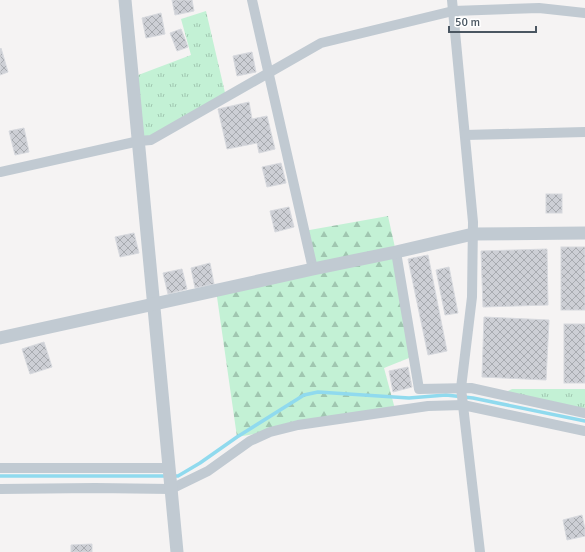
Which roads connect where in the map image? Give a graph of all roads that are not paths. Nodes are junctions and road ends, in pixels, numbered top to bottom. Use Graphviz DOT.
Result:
graph roads {
  1 [pos="125,0"];
  2 [pos="252,0"];
  3 [pos="452,0"];
  4 [pos="453,11"];
  5 [pos="585,12"];
  6 [pos="268,74"];
  7 [pos="585,132"];
  8 [pos="465,135"];
  9 [pos="139,141"];
  10 [pos="0,172"];
  11 [pos="585,233"];
  12 [pos="473,234"];
  13 [pos="396,252"];
  14 [pos="313,269"];
  15 [pos="153,304"];
  16 [pos="0,338"];
  17 [pos="461,388"];
  18 [pos="463,405"];
  19 [pos="585,413"];
  20 [pos="585,431"];
  21 [pos="0,468"];
  22 [pos="169,468"];
  23 [pos="0,489"];
  24 [pos="171,489"];
  25 [pos="177,552"];
  26 [pos="480,552"];
  1 -- 9 [label="street"];
  2 -- 6 [label="street"];
  3 -- 4 [label="street"];
  4 -- 5 [label="street"];
  4 -- 6 [label="street"];
  4 -- 8 [label="street"];
  6 -- 9 [label="street"];
  6 -- 14 [label="street"];
  7 -- 8 [label="street"];
  8 -- 12 [label="street"];
  9 -- 10 [label="street"];
  9 -- 15 [label="street"];
  11 -- 12 [label="street"];
  12 -- 13 [label="street"];
  12 -- 17 [label="street"];
  13 -- 14 [label="street"];
  13 -- 17 [label="street"];
  14 -- 15 [label="street"];
  15 -- 16 [label="street"];
  15 -- 22 [label="street"];
  17 -- 18 [label="street"];
  17 -- 19 [label="street"];
  18 -- 20 [label="street"];
  18 -- 24 [label="street"];
  18 -- 26 [label="street"];
  21 -- 22 [label="street"];
  22 -- 24 [label="street"];
  23 -- 24 [label="street"];
  24 -- 25 [label="street"];
}
